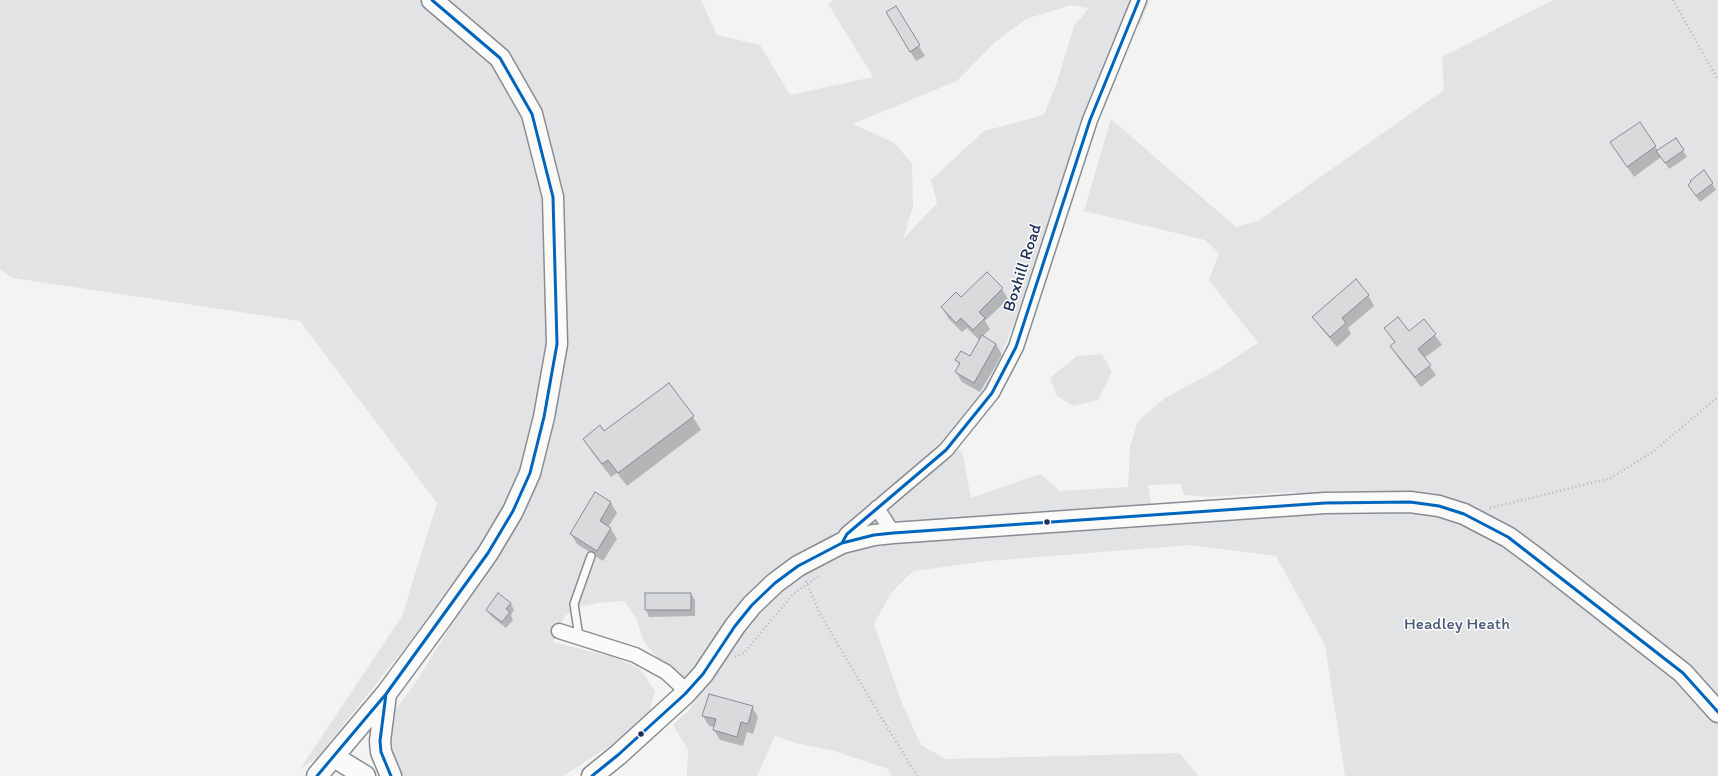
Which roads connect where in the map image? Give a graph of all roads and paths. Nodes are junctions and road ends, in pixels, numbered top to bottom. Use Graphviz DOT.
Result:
graph roads {
  1 [pos="432,0"];
  2 [pos="1139,0"];
  3 [pos="1673,0"];
  4 [pos="1718,80"];
  5 [pos="1718,397"];
  6 [pos="877,508"];
  7 [pos="1464,514"];
  8 [pos="894,533"];
  9 [pos="842,543"];
  10 [pos="591,556"];
  11 [pos="825,572"];
  12 [pos="803,575"];
  13 [pos="559,631"];
  14 [pos="579,638"];
  15 [pos="730,660"];
  16 [pos="386,694"];
  17 [pos="685,694"];
  18 [pos="1718,712"];
  19 [pos="334,757"];
  20 [pos="317,776"];
  21 [pos="365,776"];
  22 [pos="391,776"];
  23 [pos="592,776"];
  24 [pos="918,776"];
  1 -- 16 [label="main road"];
  2 -- 6 [label="street, Boxhill Road"];
  3 -- 4 [label="path"];
  5 -- 7 [label="path"];
  6 -- 8 [label="street"];
  6 -- 9 [label="street, Boxhill Road"];
  7 -- 8 [label="main road"];
  7 -- 18 [label="main road"];
  8 -- 9 [label="main road"];
  9 -- 12 [label="main road"];
  10 -- 14 [label="lane"];
  11 -- 12 [label="path"];
  12 -- 15 [label="path"];
  12 -- 17 [label="main road"];
  12 -- 24 [label="path"];
  13 -- 14 [label="street"];
  14 -- 17 [label="street"];
  16 -- 19 [label="main road"];
  16 -- 22 [label="main road"];
  17 -- 23 [label="main road"];
  19 -- 20 [label="main road"];
  19 -- 21 [label="main road"];
}
